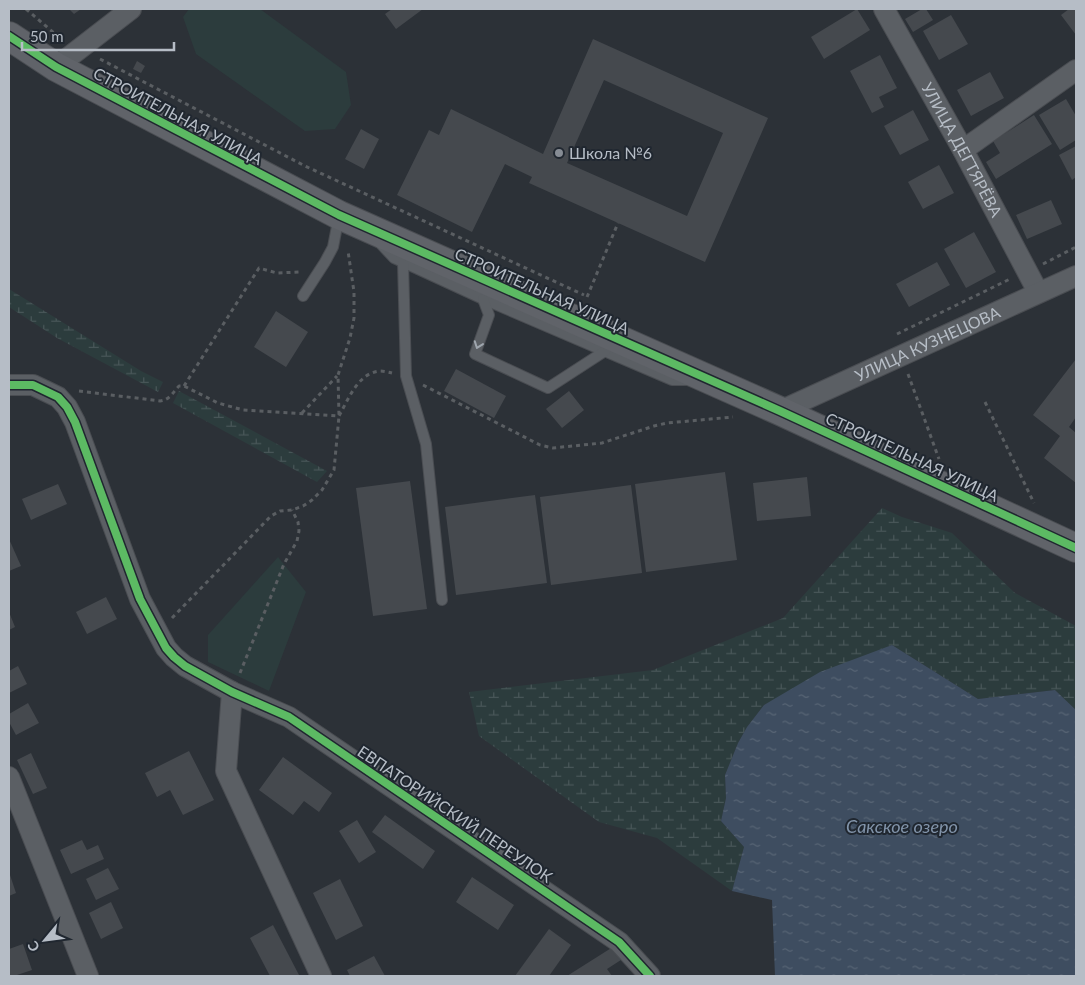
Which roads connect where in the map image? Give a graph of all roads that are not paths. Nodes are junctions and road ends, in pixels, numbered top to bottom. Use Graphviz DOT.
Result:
graph roads {
  1 [pos="131,9"];
  2 [pos="884,9"];
  3 [pos="9,36"];
  4 [pos="56,67"];
  5 [pos="1076,70"];
  6 [pos="963,150"];
  7 [pos="339,216"];
  8 [pos="355,235"];
  9 [pos="403,262"];
  10 [pos="1076,276"];
  11 [pos="1038,292"];
  12 [pos="303,296"];
  13 [pos="483,299"];
  14 [pos="605,351"];
  15 [pos="708,379"];
  16 [pos="9,385"];
  17 [pos="780,411"];
  18 [pos="1076,548"];
  19 [pos="442,600"];
  20 [pos="232,692"];
  21 [pos="9,777"];
  22 [pos="88,976"];
  23 [pos="321,976"];
  24 [pos="650,976"];
  1 -- 4 [label="street"];
  2 -- 6 [label="street, УЛИЦА ДЕГТЯРЁВА"];
  3 -- 4 [label="street, СТРОИТЕЛЬНАЯ УЛИЦА"];
  4 -- 7 [label="street, СТРОИТЕЛЬНАЯ УЛИЦА"];
  5 -- 6 [label="street"];
  6 -- 11 [label="street, УЛИЦА ДЕГТЯРЁВА"];
  7 -- 8 [label="street, СТРОИТЕЛЬНАЯ УЛИЦА"];
  7 -- 12 [label="lane"];
  8 -- 9 [label="lane"];
  8 -- 15 [label="street, СТРОИТЕЛЬНАЯ УЛИЦА"];
  9 -- 13 [label="lane"];
  9 -- 19 [label="lane"];
  10 -- 11 [label="street, УЛИЦА КУЗНЕЦОВА"];
  11 -- 17 [label="street, УЛИЦА КУЗНЕЦОВА"];
  13 -- 14 [label="lane"];
  13 -- 14 [label="lane, one-way"];
  14 -- 15 [label="lane"];
  15 -- 17 [label="street, СТРОИТЕЛЬНАЯ УЛИЦА"];
  16 -- 20 [label="street, ЕВПАТОРИЙСКИЙ ПЕРЕУЛОК"];
  17 -- 18 [label="street, СТРОИТЕЛЬНАЯ УЛИЦА"];
  20 -- 23 [label="street"];
  20 -- 24 [label="street, ЕВПАТОРИЙСКИЙ ПЕРЕУЛОК"];
  21 -- 22 [label="street"];
}
